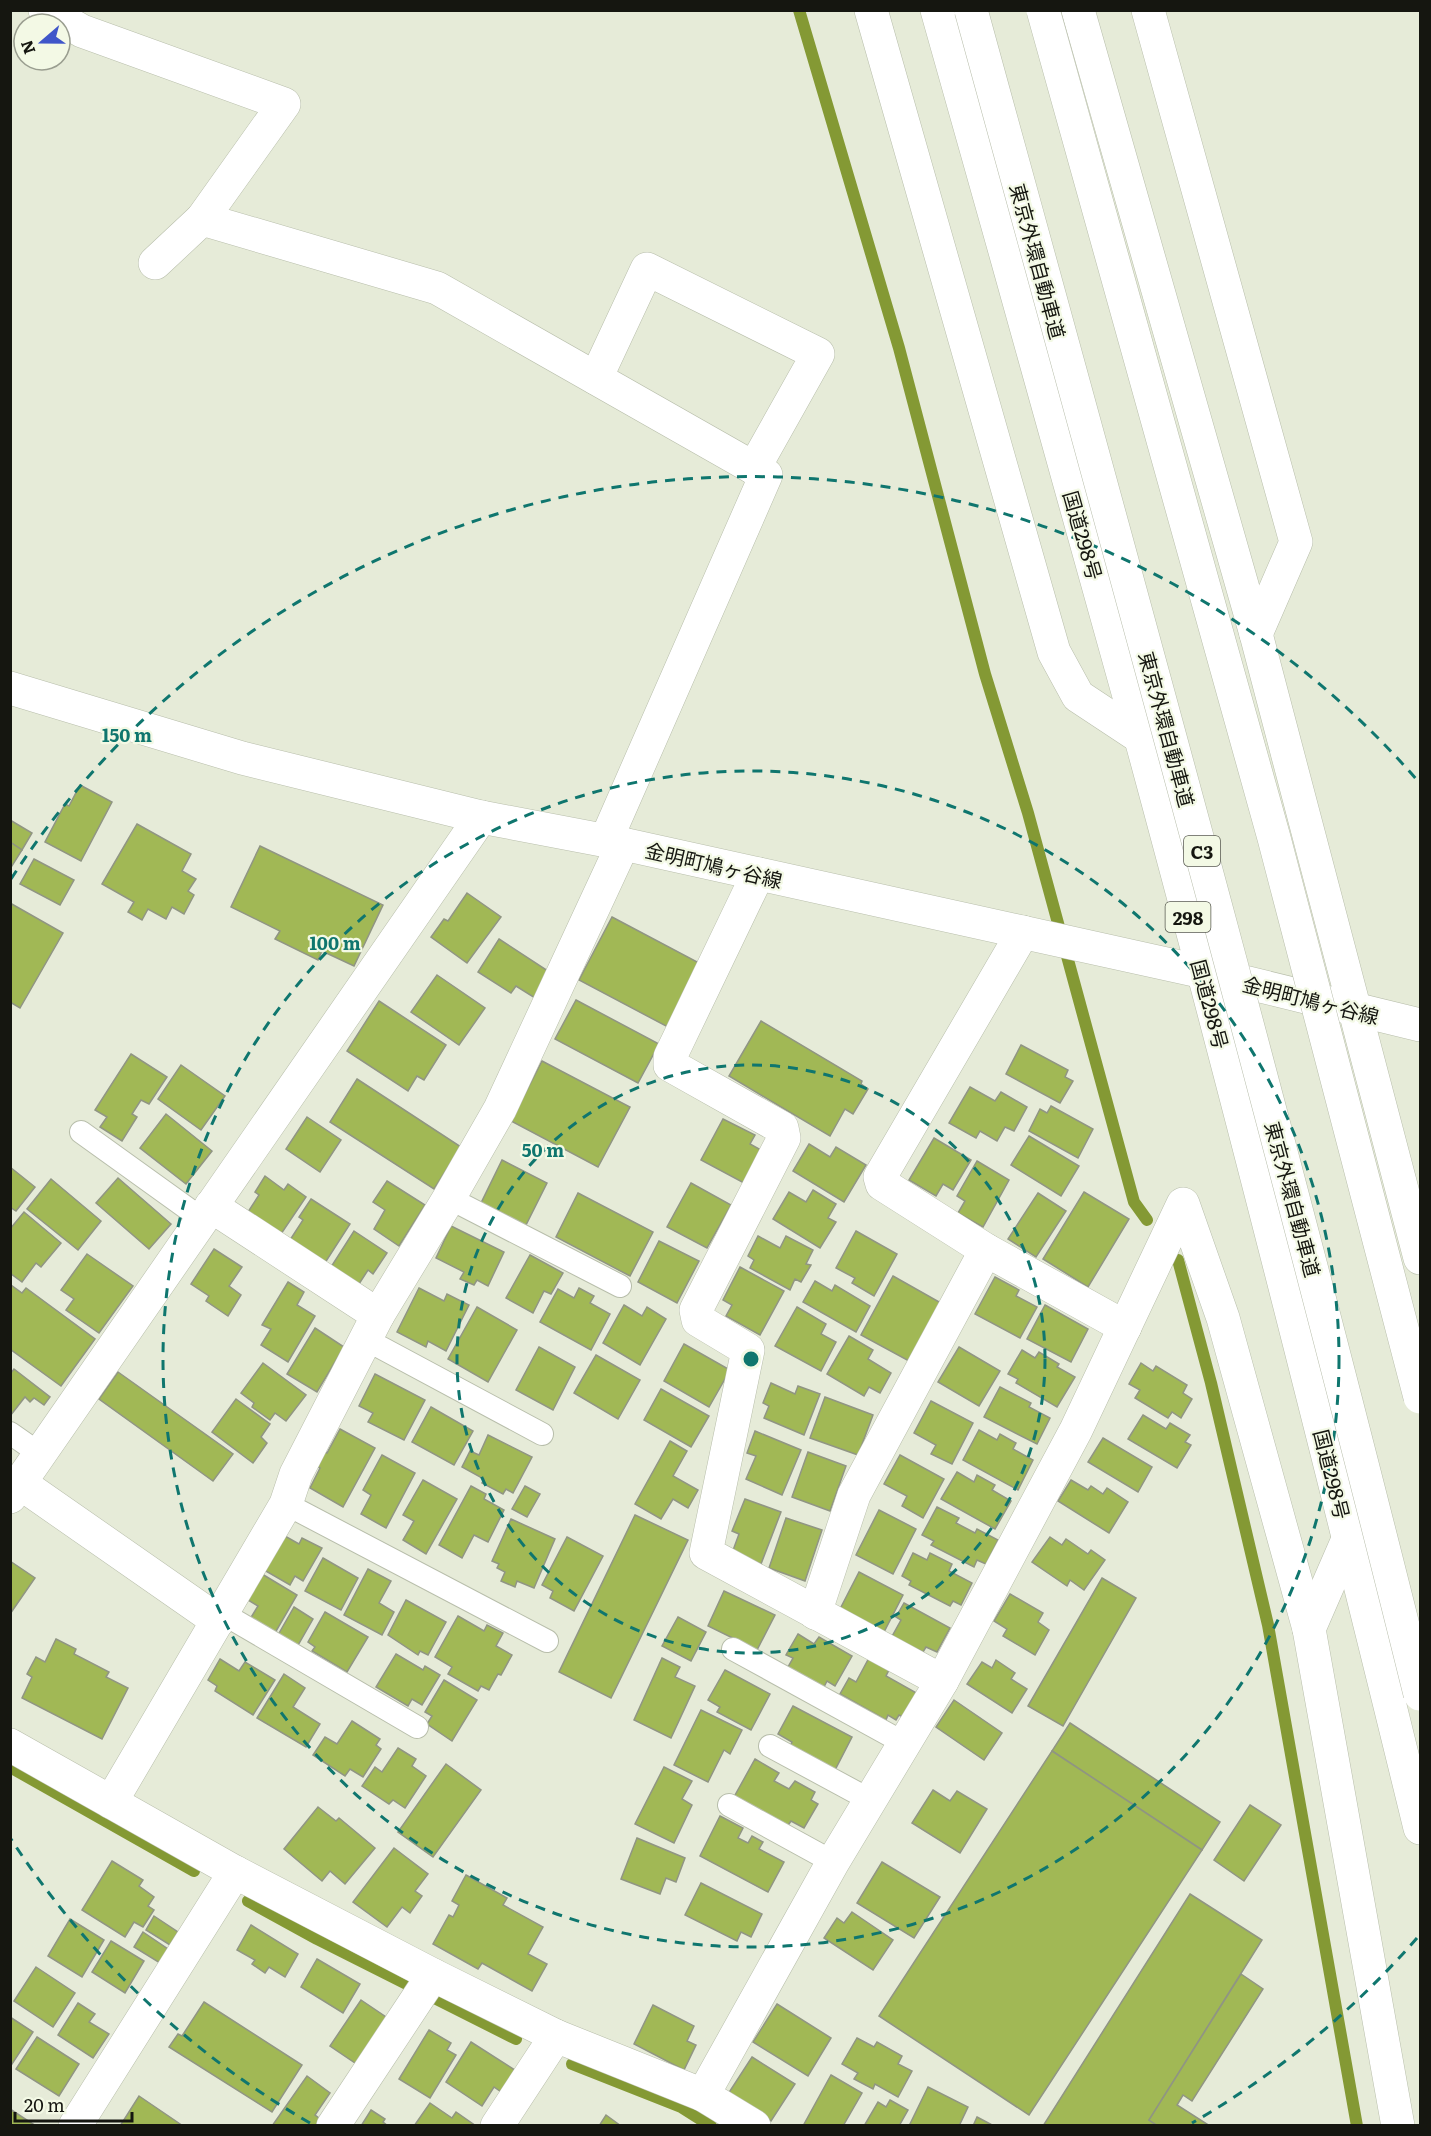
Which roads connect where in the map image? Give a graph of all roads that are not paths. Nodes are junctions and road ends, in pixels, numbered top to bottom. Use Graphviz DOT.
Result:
graph roads {
  1 [pos="45,10"];
  2 [pos="872,10"];
  3 [pos="937,10"];
  4 [pos="971,10"];
  5 [pos="1043,10"];
  6 [pos="1078,10"];
  7 [pos="1148,10"];
  8 [pos="202,219"];
  9 [pos="155,263"];
  10 [pos="596,378"];
  11 [pos="754,468"];
  12 [pos="1256,634"];
  13 [pos="10,688"];
  14 [pos="1140,737"];
  15 [pos="481,817"];
  16 [pos="614,842"];
  17 [pos="758,874"];
  18 [pos="1023,932"];
  19 [pos="1203,972"];
  20 [pos="1357,1010"];
  21 [pos="1420,1026"];
  22 [pos="81,1132"];
  23 [pos="449,1198"];
  24 [pos="207,1213"];
  25 [pos="986,1250"];
  26 [pos="1420,1257"];
  27 [pos="620,1286"];
  28 [pos="372,1327"];
  29 [pos="1125,1327"];
  30 [pos="1420,1397"];
  31 [pos="10,1433"];
  32 [pos="542,1434"];
  33 [pos="40,1454"];
  34 [pos="15,1490"];
  35 [pos="286,1504"];
  36 [pos="1349,1538"];
  37 [pos="816,1613"];
  38 [pos="220,1617"];
  39 [pos="1309,1629"];
  40 [pos="547,1641"];
  41 [pos="733,1649"];
  42 [pos="942,1681"];
  43 [pos="1420,1694"];
  44 [pos="417,1727"];
  45 [pos="904,1743"];
  46 [pos="10,1745"];
  47 [pos="770,1746"];
  48 [pos="870,1800"];
  49 [pos="111,1802"];
  50 [pos="729,1805"];
  51 [pos="1420,1828"];
  52 [pos="833,1862"];
  53 [pos="235,1872"];
  54 [pos="433,1975"];
  55 [pos="556,2036"];
  56 [pos="703,2095"];
  57 [pos="75,2126"];
  58 [pos="333,2126"];
  59 [pos="497,2126"];
  60 [pos="754,2126"];
  61 [pos="1398,2126"];
  1 -- 8 [label="main road"];
  2 -- 14 [label="main road"];
  3 -- 14 [label="main road, 国道298号 / 298"];
  4 -- 43 [label="main road, 東京外環自動車道 / C3, bridge"];
  5 -- 30 [label="main road, bridge"];
  6 -- 12 [label="main road"];
  7 -- 12 [label="main road"];
  8 -- 9 [label="main road"];
  8 -- 10 [label="main road"];
  10 -- 11 [label="main road"];
  10 -- 11 [label="main road"];
  11 -- 16 [label="main road"];
  12 -- 20 [label="main road"];
  13 -- 15 [label="main road, 金明町鳩ヶ谷線"];
  14 -- 19 [label="main road, 国道298号 / 298"];
  15 -- 16 [label="main road, 金明町鳩ヶ谷線"];
  15 -- 24 [label="main road"];
  16 -- 17 [label="main road, 金明町鳩ヶ谷線"];
  16 -- 23 [label="main road"];
  17 -- 18 [label="main road, 金明町鳩ヶ谷線"];
  17 -- 37 [label="main road"];
  18 -- 19 [label="main road, 金明町鳩ヶ谷線"];
  18 -- 25 [label="main road"];
  19 -- 20 [label="main road, 金明町鳩ヶ谷線"];
  19 -- 36 [label="main road, 国道298号 / 298"];
  20 -- 21 [label="main road, 金明町鳩ヶ谷線"];
  20 -- 26 [label="main road"];
  22 -- 24 [label="lane"];
  23 -- 27 [label="lane"];
  23 -- 28 [label="main road"];
  24 -- 28 [label="main road"];
  24 -- 33 [label="main road"];
  25 -- 29 [label="main road"];
  25 -- 37 [label="main road"];
  28 -- 32 [label="lane"];
  28 -- 35 [label="main road"];
  29 -- 39 [label="main road"];
  29 -- 42 [label="main road"];
  31 -- 33 [label="lane"];
  33 -- 34 [label="main road"];
  34 -- 38 [label="main road"];
  35 -- 38 [label="main road"];
  35 -- 40 [label="lane"];
  36 -- 39 [label="main road"];
  36 -- 51 [label="main road, 国道298号 / 298"];
  37 -- 42 [label="main road"];
  38 -- 44 [label="lane"];
  38 -- 49 [label="main road"];
  39 -- 61 [label="main road"];
  41 -- 45 [label="lane"];
  42 -- 45 [label="main road"];
  45 -- 48 [label="main road"];
  46 -- 49 [label="main road"];
  47 -- 48 [label="lane"];
  48 -- 52 [label="main road"];
  49 -- 53 [label="main road"];
  50 -- 52 [label="lane"];
  52 -- 56 [label="main road"];
  53 -- 54 [label="main road"];
  53 -- 57 [label="main road"];
  54 -- 55 [label="main road"];
  54 -- 58 [label="main road"];
  55 -- 56 [label="main road"];
  55 -- 59 [label="main road"];
  56 -- 60 [label="main road"];
}
